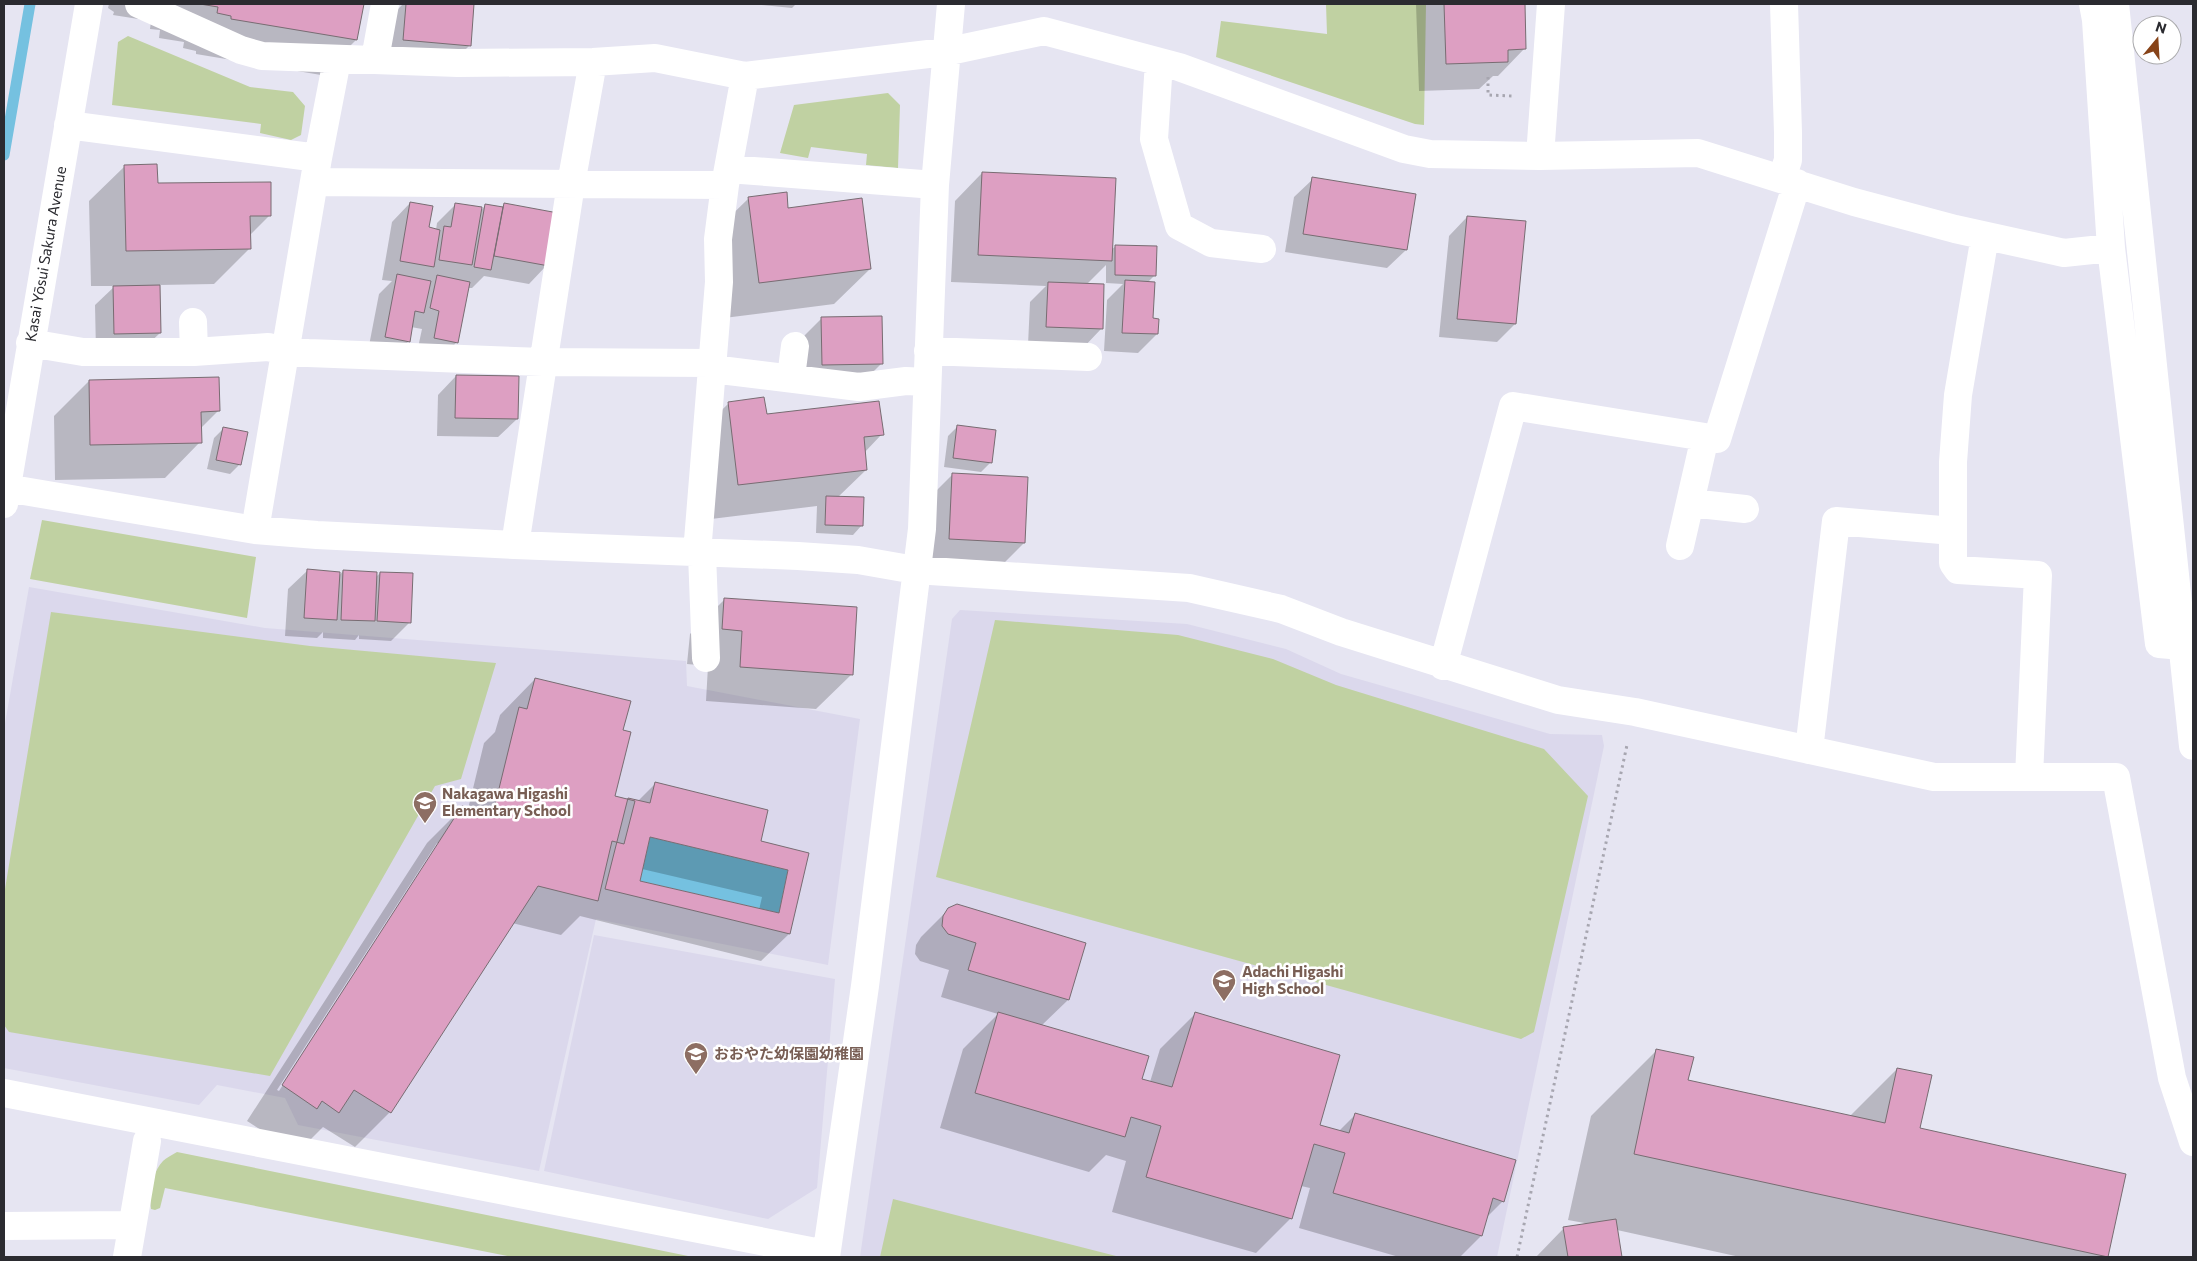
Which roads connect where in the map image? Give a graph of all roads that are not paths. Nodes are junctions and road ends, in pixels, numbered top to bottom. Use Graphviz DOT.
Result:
graph roads {
  1 [pos="90,4"];
  2 [pos="139,4"];
  3 [pos="385,4"];
  4 [pos="950,4"];
  5 [pos="1551,4"];
  6 [pos="1784,4"];
  7 [pos="2105,11"];
  8 [pos="945,52"];
  9 [pos="375,59"];
  10 [pos="337,60"];
  11 [pos="593,62"];
  12 [pos="1159,62"];
  13 [pos="745,76"];
  14 [pos="68,125"];
  15 [pos="1540,156"];
  16 [pos="317,170"];
  17 [pos="727,177"];
  18 [pos="1790,180"];
  19 [pos="571,184"];
  20 [pos="935,185"];
  21 [pos="1985,236"];
  22 [pos="2111,248"];
  23 [pos="1262,249"];
  24 [pos="193,322"];
  25 [pos="30,344"];
  26 [pos="795,346"];
  27 [pos="928,351"];
  28 [pos="194,352"];
  29 [pos="286,352"];
  30 [pos="1088,357"];
  31 [pos="543,362"];
  32 [pos="712,366"];
  33 [pos="791,378"];
  34 [pos="926,382"];
  35 [pos="1706,437"];
  36 [pos="5,496"];
  37 [pos="1690,503"];
  38 [pos="1745,509"];
  39 [pos="255,530"];
  40 [pos="1953,532"];
  41 [pos="515,545"];
  42 [pos="1680,546"];
  43 [pos="700,554"];
  44 [pos="915,570"];
  45 [pos="2183,646"];
  46 [pos="706,658"];
  47 [pos="1443,666"];
  48 [pos="2193,746"];
  49 [pos="1809,750"];
  50 [pos="2030,777"];
  51 [pos="4,1093"];
  52 [pos="147,1141"];
  53 [pos="2193,1142"];
  54 [pos="4,1226"];
  55 [pos="131,1226"];
  56 [pos="826,1256"];
  57 [pos="127,1257"];
  1 -- 14 [label="street, Kasai Yōsui Sakura Avenue"];
  2 -- 10 [label="street"];
  3 -- 9 [label="street"];
  4 -- 8 [label="street"];
  5 -- 15 [label="street"];
  6 -- 18 [label="street"];
  7 -- 22 [label="street"];
  7 -- 45 [label="street"];
  8 -- 12 [label="street"];
  8 -- 13 [label="street"];
  8 -- 20 [label="street"];
  9 -- 10 [label="street"];
  9 -- 11 [label="street"];
  10 -- 16 [label="street"];
  11 -- 13 [label="street"];
  11 -- 19 [label="street"];
  12 -- 15 [label="street"];
  12 -- 23 [label="street"];
  13 -- 17 [label="street"];
  14 -- 16 [label="street"];
  14 -- 25 [label="street, Kasai Yōsui Sakura Avenue"];
  15 -- 18 [label="street"];
  16 -- 19 [label="street"];
  16 -- 29 [label="street"];
  17 -- 19 [label="street"];
  17 -- 20 [label="street"];
  17 -- 32 [label="street"];
  18 -- 21 [label="street"];
  18 -- 35 [label="street"];
  19 -- 31 [label="street"];
  20 -- 27 [label="street"];
  21 -- 22 [label="street"];
  21 -- 40 [label="street"];
  22 -- 45 [label="street"];
  24 -- 28 [label="street"];
  25 -- 28 [label="street"];
  25 -- 36 [label="street, Kasai Yōsui Sakura Avenue"];
  26 -- 33 [label="street"];
  27 -- 30 [label="street"];
  27 -- 34 [label="street"];
  28 -- 29 [label="street"];
  29 -- 31 [label="street"];
  29 -- 39 [label="street"];
  31 -- 32 [label="street"];
  31 -- 41 [label="street"];
  32 -- 33 [label="street"];
  32 -- 43 [label="street"];
  33 -- 34 [label="street"];
  34 -- 44 [label="street"];
  35 -- 37 [label="street"];
  35 -- 47 [label="street"];
  36 -- 39 [label="street"];
  37 -- 38 [label="street"];
  37 -- 42 [label="street"];
  39 -- 41 [label="street"];
  40 -- 49 [label="street"];
  40 -- 50 [label="street"];
  41 -- 43 [label="street"];
  43 -- 44 [label="street"];
  43 -- 46 [label="street"];
  44 -- 47 [label="street"];
  44 -- 56 [label="street"];
  45 -- 48 [label="street"];
  47 -- 49 [label="street"];
  49 -- 50 [label="street"];
  50 -- 53 [label="street"];
  51 -- 56 [label="street"];
  52 -- 55 [label="street"];
  54 -- 55 [label="street"];
  55 -- 57 [label="street"];
}
